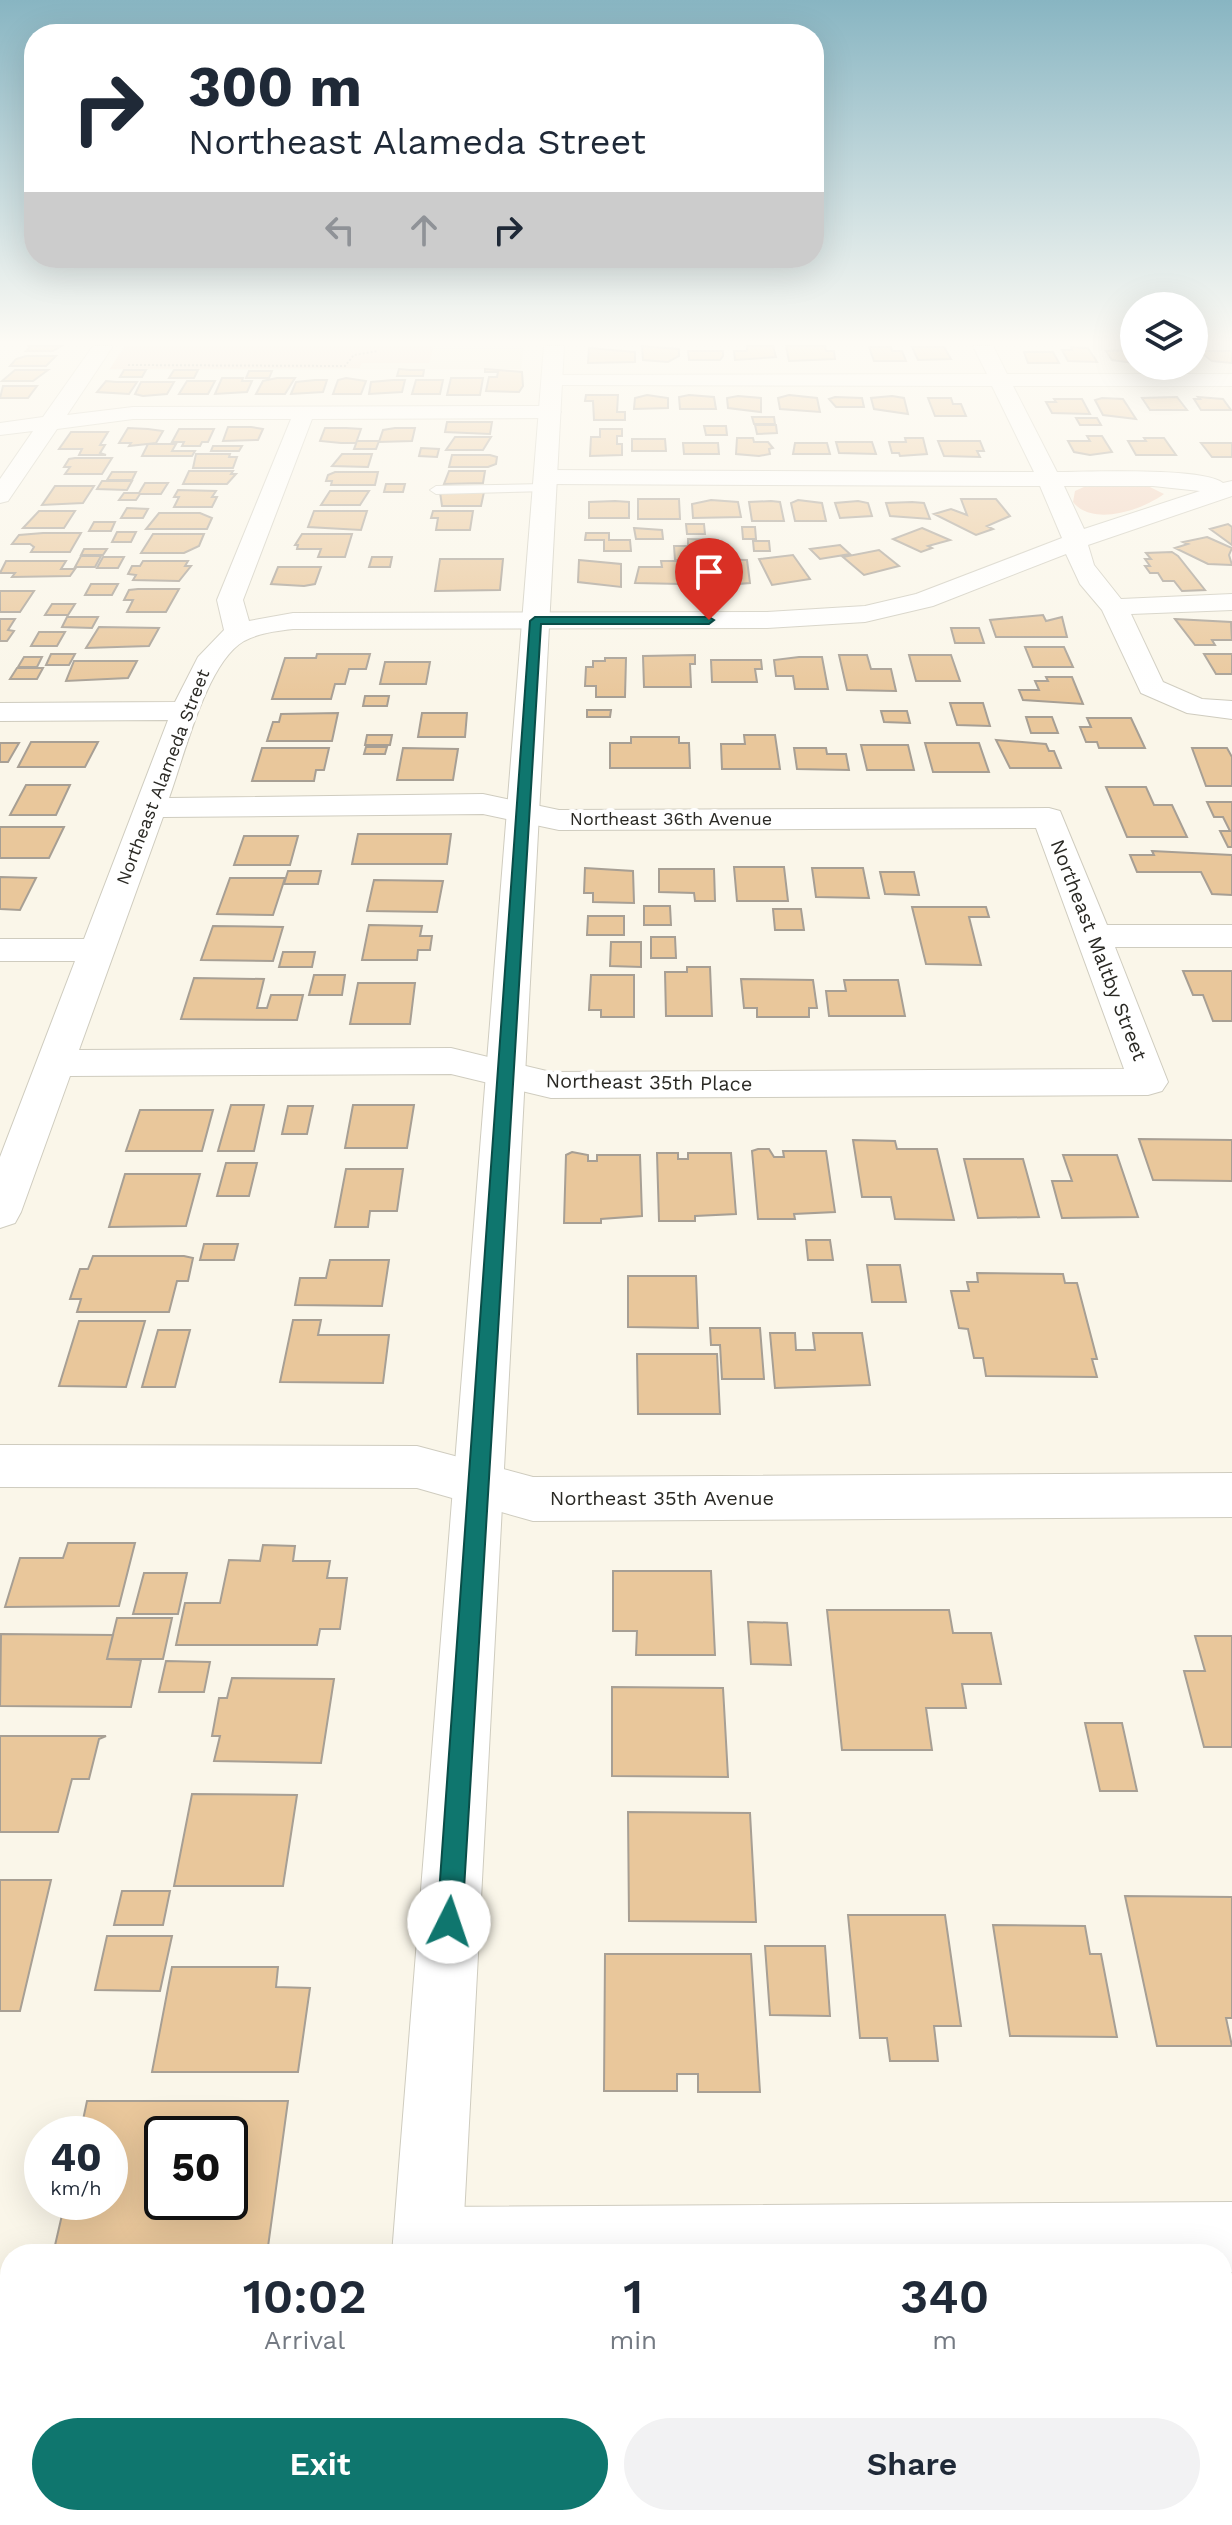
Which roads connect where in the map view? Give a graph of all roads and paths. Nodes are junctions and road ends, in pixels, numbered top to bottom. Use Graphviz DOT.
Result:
graph roads {
  1 [pos="22,464"];
  2 [pos="284,464"];
  3 [pos="546,464"];
  4 [pos="1041,464"];
  5 [pos="1048,478"];
  6 [pos="545,483"];
  7 [pos="1232,488"];
  8 [pos="436,490"];
  9 [pos="0,496"];
  10 [pos="1075,541"];
  11 [pos="1232,602"];
  12 [pos="1114,607"];
  13 [pos="535,621"];
  14 [pos="238,633"];
  15 [pos="1232,710"];
  16 [pos="186,711"];
  17 [pos="0,712"];
  18 [pos="150,808"];
  19 [pos="523,812"];
  20 [pos="1049,818"];
  21 [pos="1094,936"];
  22 [pos="1232,936"];
  23 [pos="0,950"];
  24 [pos="97,950"];
  25 [pos="56,1063"];
  26 [pos="506,1074"];
  27 [pos="1148,1082"];
  28 [pos="0,1212"];
  29 [pos="0,1466"];
  30 [pos="478,1483"];
  31 [pos="1232,1495"];
  32 [pos="1232,2237"];
  33 [pos="427,2244"];
  34 [pos="720,2244"];
  1 -- 9 [label="street"];
  2 -- 14 [label="street"];
  3 -- 6 [label="street"];
  4 -- 5 [label="street"];
  5 -- 6 [label="street"];
  5 -- 7 [label="street"];
  5 -- 10 [label="street"];
  6 -- 8 [label="lane"];
  6 -- 13 [label="street"];
  7 -- 10 [label="street, Northeast Alameda Street"];
  10 -- 12 [label="street"];
  10 -- 13 [label="street, Northeast Alameda Street"];
  11 -- 12 [label="street"];
  12 -- 15 [label="street"];
  13 -- 14 [label="street, Northeast Alameda Street"];
  13 -- 19 [label="street"];
  14 -- 16 [label="street, Northeast Alameda Street"];
  16 -- 17 [label="street"];
  16 -- 18 [label="street, Northeast Alameda Street"];
  18 -- 19 [label="street, Northeast 36th Avenue"];
  18 -- 24 [label="street, Northeast Alameda Street"];
  19 -- 20 [label="street, Northeast 36th Avenue"];
  19 -- 26 [label="street"];
  20 -- 21 [label="street, Northeast Maltby Street"];
  21 -- 22 [label="street"];
  21 -- 27 [label="street, Northeast Maltby Street"];
  23 -- 24 [label="street"];
  24 -- 25 [label="street, Northeast Alameda Street"];
  25 -- 26 [label="street, Northeast 35th Place"];
  25 -- 28 [label="street, Northeast Alameda Street"];
  26 -- 27 [label="street, Northeast 35th Place"];
  26 -- 30 [label="street"];
  29 -- 30 [label="street, Northeast 35th Avenue"];
  30 -- 31 [label="street, Northeast 35th Avenue"];
  30 -- 33 [label="street"];
  32 -- 34 [label="street"];
}
